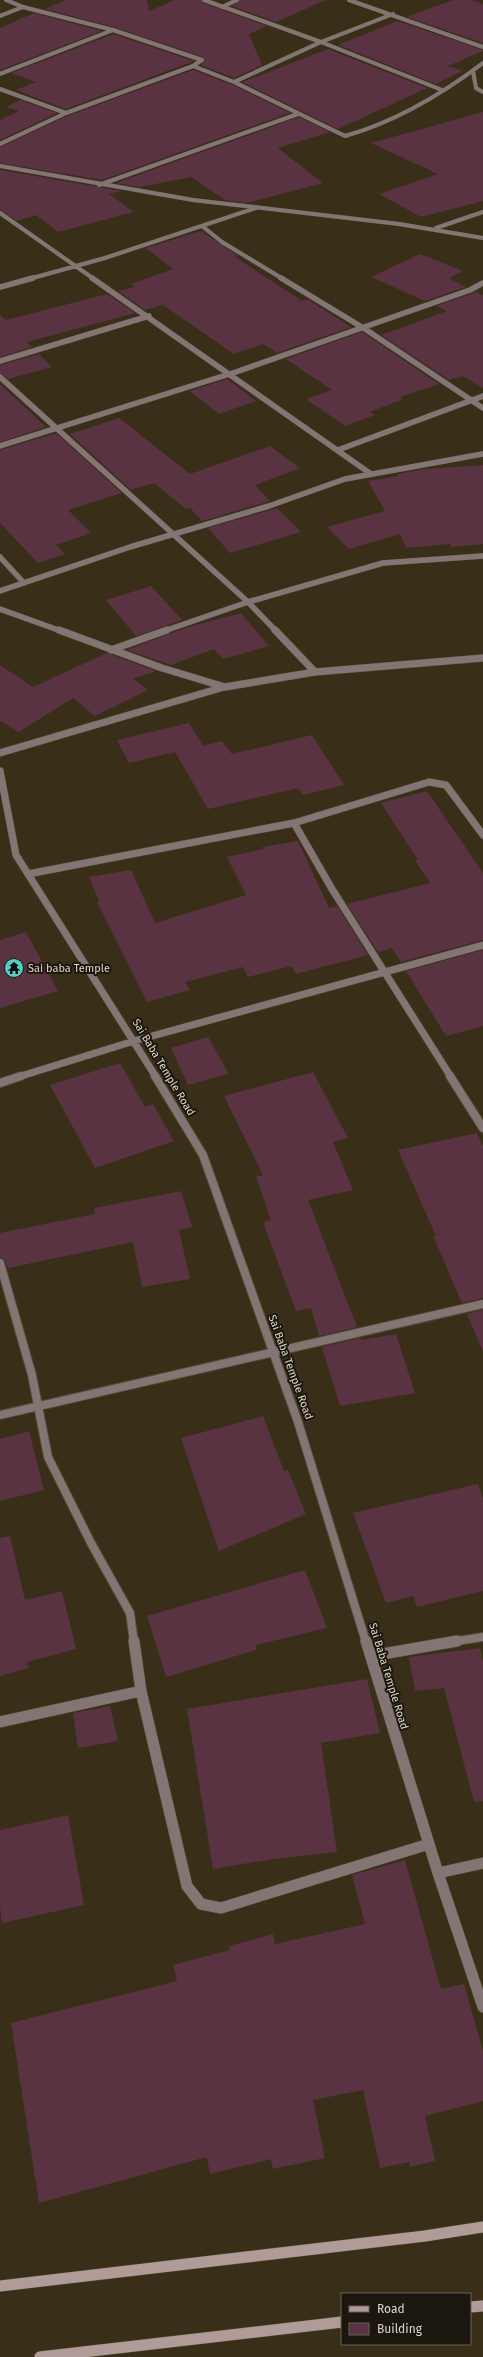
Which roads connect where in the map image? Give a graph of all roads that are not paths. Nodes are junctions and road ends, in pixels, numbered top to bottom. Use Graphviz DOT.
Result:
graph roads {
  1 [pos="6,0"];
  2 [pos="204,0"];
  3 [pos="237,0"];
  4 [pos="349,0"];
  5 [pos="222,6"];
  6 [pos="23,7"];
  7 [pos="393,14"];
  8 [pos="0,16"];
  9 [pos="112,30"];
  10 [pos="321,42"];
  11 [pos="483,47"];
  12 [pos="483,63"];
  13 [pos="193,66"];
  14 [pos="473,72"];
  15 [pos="0,74"];
  16 [pos="234,82"];
  17 [pos="0,89"];
  18 [pos="442,90"];
  19 [pos="483,92"];
  20 [pos="66,113"];
  21 [pos="298,114"];
  22 [pos="0,144"];
  23 [pos="2,167"];
  24 [pos="99,185"];
  25 [pos="256,208"];
  26 [pos="483,212"];
  27 [pos="0,213"];
  28 [pos="202,226"];
  29 [pos="436,228"];
  30 [pos="483,238"];
  31 [pos="76,266"];
  32 [pos="483,282"];
  33 [pos="0,287"];
  34 [pos="149,316"];
  35 [pos="365,329"];
  36 [pos="0,361"];
  37 [pos="232,374"];
  38 [pos="0,377"];
  39 [pos="483,396"];
  40 [pos="471,400"];
  41 [pos="483,408"];
  42 [pos="57,429"];
  43 [pos="0,446"];
  44 [pos="338,450"];
  45 [pos="483,454"];
  46 [pos="371,474"];
  47 [pos="173,534"];
  48 [pos="483,556"];
  49 [pos="0,557"];
  50 [pos="24,582"];
  51 [pos="0,591"];
  52 [pos="248,602"];
  53 [pos="0,609"];
  54 [pos="111,650"];
  55 [pos="483,658"];
  56 [pos="314,672"];
  57 [pos="225,687"];
  58 [pos="0,753"];
  59 [pos="0,771"];
  60 [pos="294,823"];
  61 [pos="483,836"];
  62 [pos="28,874"];
  63 [pos="483,945"];
  64 [pos="386,973"];
  65 [pos="134,1041"];
  66 [pos="0,1083"];
  67 [pos="483,1128"];
  68 [pos="0,1262"];
  69 [pos="483,1304"];
  70 [pos="273,1353"];
  71 [pos="37,1405"];
  72 [pos="0,1415"];
  73 [pos="483,1637"];
  74 [pos="371,1656"];
  75 [pos="141,1691"];
  76 [pos="0,1722"];
  77 [pos="429,1844"];
  78 [pos="483,1863"];
  79 [pos="438,1873"];
  80 [pos="483,2006"];
  81 [pos="483,2227"];
  82 [pos="0,2286"];
  83 [pos="483,2306"];
  84 [pos="471,2307"];
  85 [pos="341,2322"];
  86 [pos="72,2355"];
  87 [pos="40,2357"];
  1 -- 6 [label="street"];
  2 -- 5 [label="street"];
  3 -- 5 [label="street"];
  4 -- 7 [label="street"];
  5 -- 10 [label="street"];
  6 -- 8 [label="street"];
  6 -- 9 [label="street"];
  7 -- 10 [label="street"];
  7 -- 11 [label="street"];
  9 -- 13 [label="street"];
  9 -- 15 [label="street"];
  10 -- 16 [label="street"];
  10 -- 18 [label="street"];
  12 -- 14 [label="street"];
  13 -- 16 [label="street"];
  13 -- 20 [label="street"];
  14 -- 18 [label="street"];
  14 -- 19 [label="street"];
  16 -- 21 [label="street"];
  17 -- 20 [label="street"];
  18 -- 21 [label="street"];
  20 -- 22 [label="street"];
  21 -- 24 [label="street"];
  23 -- 24 [label="street"];
  24 -- 25 [label="street"];
  25 -- 28 [label="street"];
  25 -- 29 [label="street"];
  26 -- 29 [label="street"];
  27 -- 31 [label="street"];
  28 -- 31 [label="street"];
  28 -- 35 [label="street"];
  29 -- 30 [label="street"];
  31 -- 33 [label="street"];
  31 -- 34 [label="street"];
  32 -- 35 [label="street"];
  34 -- 36 [label="street"];
  34 -- 37 [label="street"];
  35 -- 37 [label="street"];
  35 -- 40 [label="street"];
  37 -- 42 [label="street"];
  37 -- 44 [label="street"];
  38 -- 42 [label="street"];
  39 -- 40 [label="street"];
  40 -- 41 [label="street"];
  40 -- 44 [label="street"];
  42 -- 43 [label="street"];
  42 -- 47 [label="street"];
  44 -- 46 [label="street"];
  45 -- 46 [label="street"];
  46 -- 47 [label="street"];
  47 -- 50 [label="street"];
  47 -- 52 [label="street"];
  48 -- 52 [label="street"];
  49 -- 50 [label="street"];
  50 -- 51 [label="street"];
  52 -- 54 [label="street"];
  52 -- 56 [label="street"];
  53 -- 54 [label="street"];
  54 -- 57 [label="street"];
  55 -- 56 [label="street"];
  56 -- 57 [label="street"];
  57 -- 58 [label="street"];
  59 -- 62 [label="street, Sai Baba Temple Road"];
  60 -- 61 [label="street"];
  60 -- 62 [label="street"];
  60 -- 64 [label="street"];
  62 -- 65 [label="street, Sai Baba Temple Road"];
  63 -- 64 [label="street"];
  64 -- 65 [label="street"];
  64 -- 67 [label="street"];
  65 -- 66 [label="street"];
  65 -- 70 [label="street, Sai Baba Temple Road"];
  68 -- 71 [label="street"];
  69 -- 70 [label="street"];
  70 -- 71 [label="street"];
  70 -- 74 [label="street, Sai Baba Temple Road"];
  71 -- 72 [label="street"];
  71 -- 75 [label="street"];
  73 -- 74 [label="street"];
  74 -- 77 [label="street, Sai Baba Temple Road"];
  75 -- 76 [label="street"];
  75 -- 77 [label="street"];
  77 -- 79 [label="street, Sai Baba Temple Road"];
  78 -- 79 [label="street"];
  79 -- 80 [label="street, Sai Baba Temple Road"];
  81 -- 82 [label="main road"];
  83 -- 84 [label="main road"];
  85 -- 86 [label="main road"];
  86 -- 87 [label="main road"];
}
